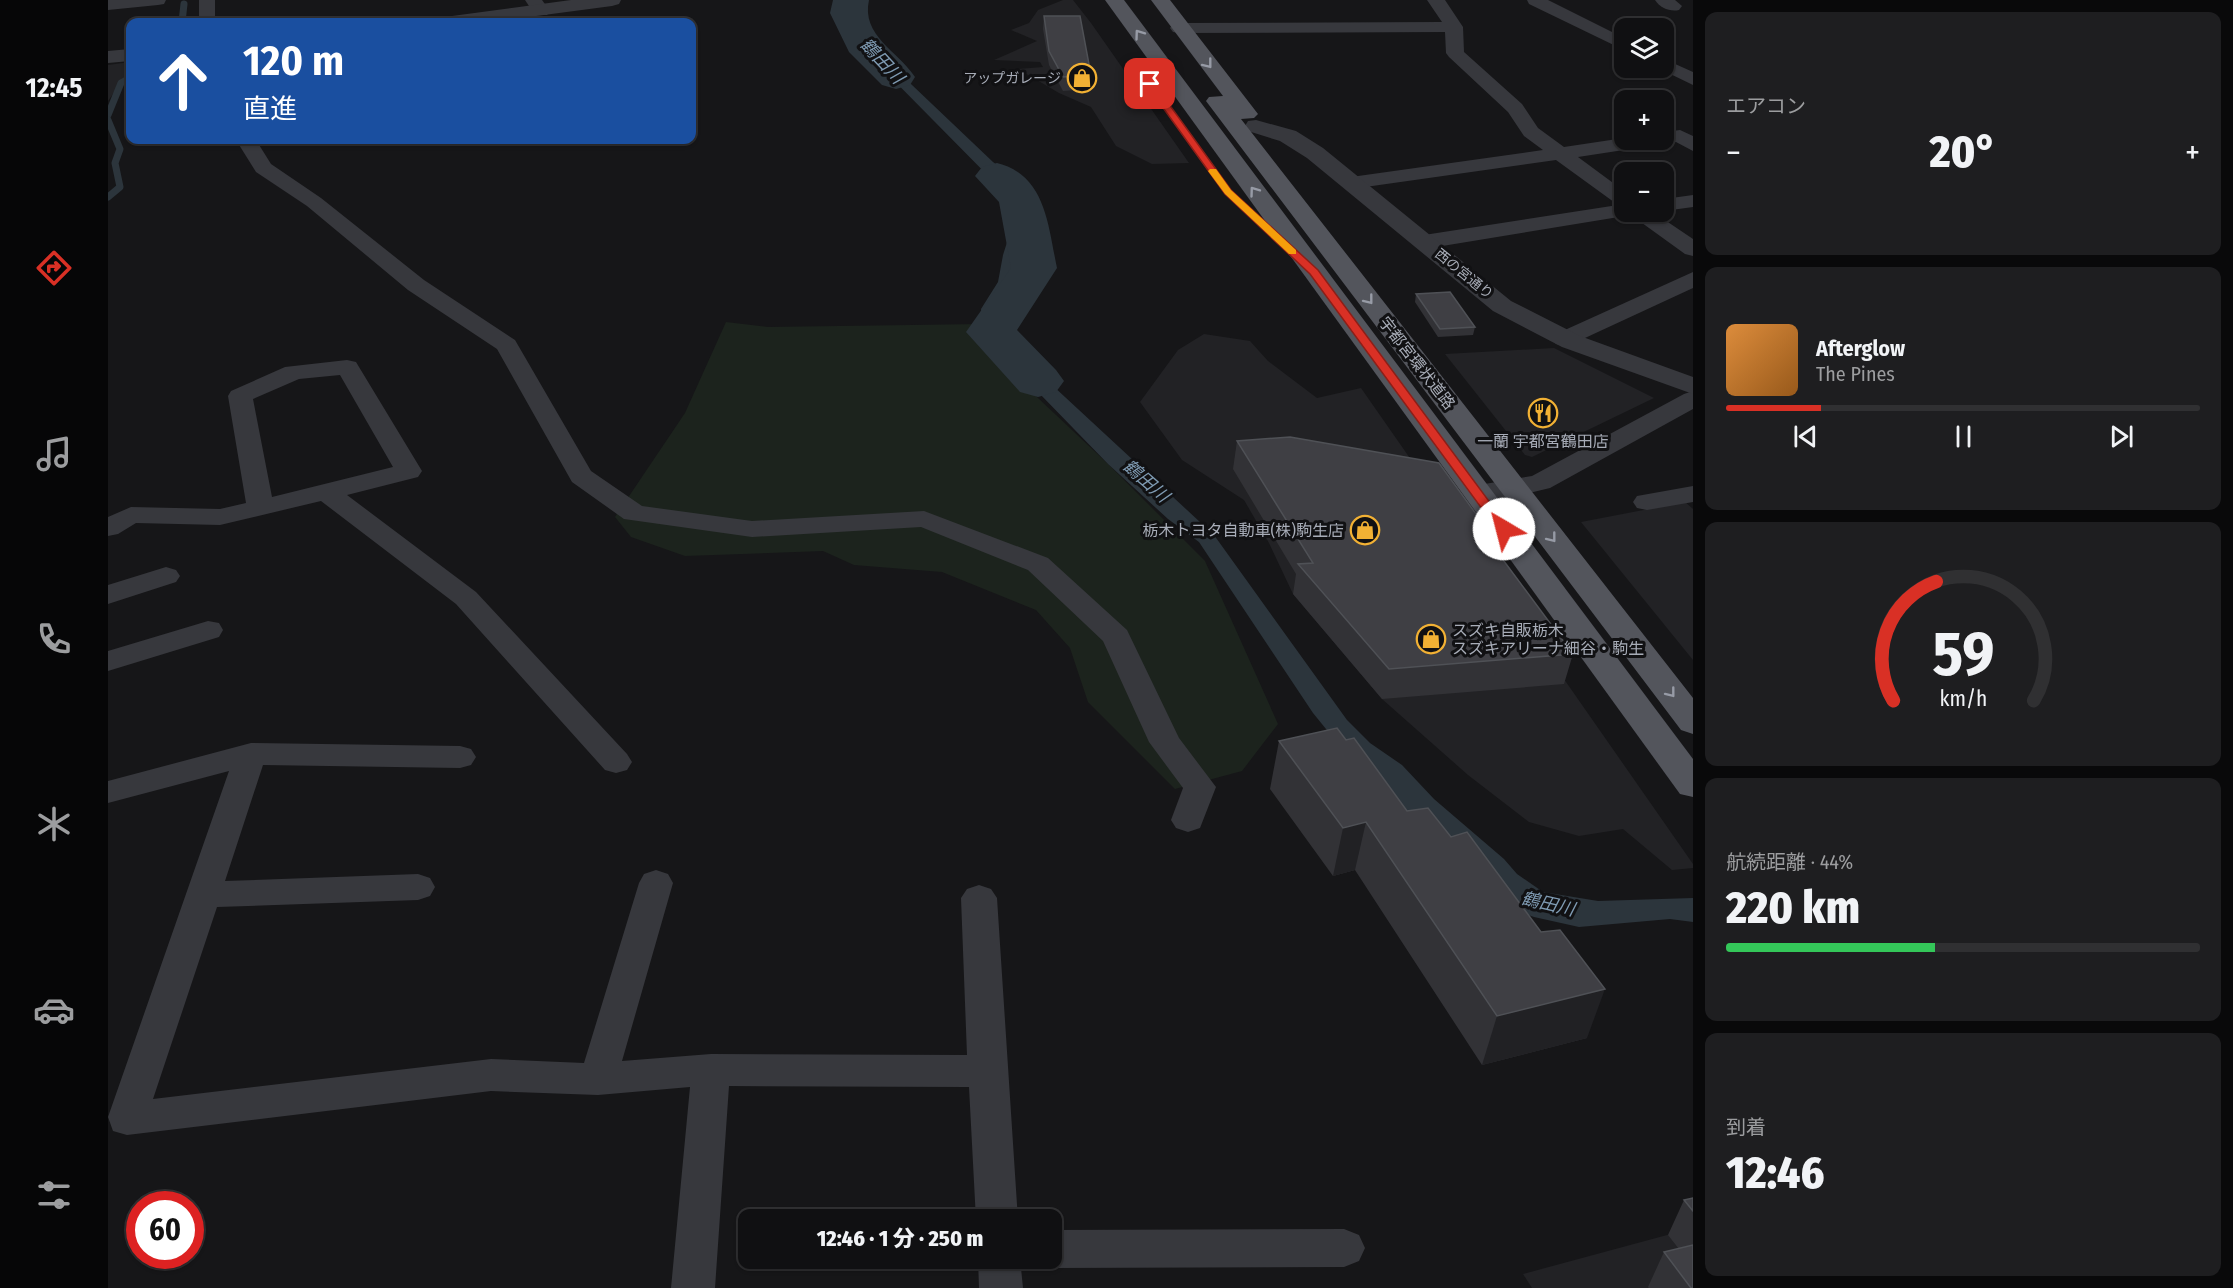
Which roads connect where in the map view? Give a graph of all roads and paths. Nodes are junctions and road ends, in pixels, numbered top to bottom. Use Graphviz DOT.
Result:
graph roads {
  1 [pos="158,0"];
  2 [pos="207,0"];
  3 [pos="612,0"];
  4 [pos="1435,0"];
  5 [pos="1534,0"];
  6 [pos="1126,3"];
  7 [pos="108,5"];
  8 [pos="537,6"];
  9 [pos="207,18"];
  10 [pos="473,18"];
  11 [pos="1454,27"];
  12 [pos="1179,28"];
  13 [pos="1614,40"];
  14 [pos="126,55"];
  15 [pos="108,57"];
  16 [pos="1674,69"];
  17 [pos="1693,79"];
  18 [pos="1167,106"];
  19 [pos="1256,126"];
  20 [pos="1674,137"];
  21 [pos="249,144"];
  22 [pos="1614,145"];
  23 [pos="1693,145"];
  24 [pos="1559,152"];
  25 [pos="1351,183"];
  26 [pos="1614,193"];
  27 [pos="1236,200"];
  28 [pos="1693,201"];
  29 [pos="1674,204"];
  30 [pos="1614,212"];
  31 [pos="1654,222"];
  32 [pos="1424,242"];
  33 [pos="1693,249"];
  34 [pos="1314,272"];
  35 [pos="1347,272"];
  36 [pos="1693,279"];
  37 [pos="1564,339"];
  38 [pos="1693,386"];
  39 [pos="1693,399"];
  40 [pos="1513,489"];
  41 [pos="1477,493"];
  42 [pos="1693,494"];
  43 [pos="315,495"];
  44 [pos="1647,502"];
  45 [pos="260,507"];
  46 [pos="108,528"];
  47 [pos="166,576"];
  48 [pos="108,595"];
  49 [pos="208,630"];
  50 [pos="108,661"];
  51 [pos="1693,722"];
  52 [pos="251,754"];
  53 [pos="460,758"];
  54 [pos="616,762"];
  55 [pos="1693,785"];
  56 [pos="108,792"];
  57 [pos="1188,820"];
  58 [pos="656,884"];
  59 [pos="418,887"];
  60 [pos="203,895"];
  61 [pos="979,898"];
  62 [pos="711,1070"];
  63 [pos="987,1071"];
  64 [pos="598,1079"];
  65 [pos="996,1209"];
  66 [pos="1344,1248"];
  67 [pos="1062,1249"];
  68 [pos="1000,1269"];
  69 [pos="693,1288"];
  70 [pos="1001,1288"];
  1 -- 7 [label="street"];
  2 -- 9 [label="street"];
  3 -- 8 [label="street"];
  4 -- 11 [label="street"];
  5 -- 13 [label="street"];
  6 -- 12 [label="main road"];
  6 -- 18 [label="main road"];
  34 -- 6 [label="main road, 宇都宮環状道路, one-way"];
  6 -- 35 [label="main road, 宇都宮環状道路"];
  8 -- 10 [label="street"];
  11 -- 12 [label="street"];
  11 -- 24 [label="street"];
  12 -- 19 [label="main road, one-way"];
  14 -- 15 [label="street"];
  16 -- 17 [label="street"];
  19 -- 25 [label="street, 西の宮通り"];
  19 -- 35 [label="main road"];
  20 -- 23 [label="street"];
  21 -- 57 [label="street"];
  22 -- 24 [label="street"];
  24 -- 25 [label="street"];
  24 -- 26 [label="street"];
  25 -- 32 [label="street, 西の宮通り"];
  27 -- 34 [label="main road"];
  28 -- 29 [label="street"];
  30 -- 32 [label="street"];
  31 -- 33 [label="street"];
  32 -- 37 [label="street, 西の宮通り"];
  34 -- 41 [label="main road, 宇都宮環状道路"];
  35 -- 40 [label="main road, 宇都宮環状道路, one-way"];
  36 -- 37 [label="street"];
  37 -- 38 [label="street, 西の宮通り"];
  39 -- 40 [label="street"];
  40 -- 41 [label="street"];
  40 -- 51 [label="main road, 宇都宮環状道路, one-way"];
  41 -- 55 [label="main road, 宇都宮環状道路"];
  42 -- 44 [label="street"];
  43 -- 45 [label="street"];
  43 -- 45 [label="street"];
  43 -- 54 [label="street"];
  45 -- 46 [label="street"];
  47 -- 48 [label="street"];
  49 -- 50 [label="street"];
  52 -- 53 [label="street"];
  52 -- 56 [label="street"];
  52 -- 60 [label="street"];
  58 -- 64 [label="street"];
  59 -- 60 [label="street"];
  60 -- 64 [label="street"];
  61 -- 63 [label="street"];
  62 -- 63 [label="street"];
  62 -- 64 [label="street"];
  62 -- 69 [label="street"];
  63 -- 65 [label="street"];
  66 -- 67 [label="street"];
  68 -- 70 [label="street"];
}
